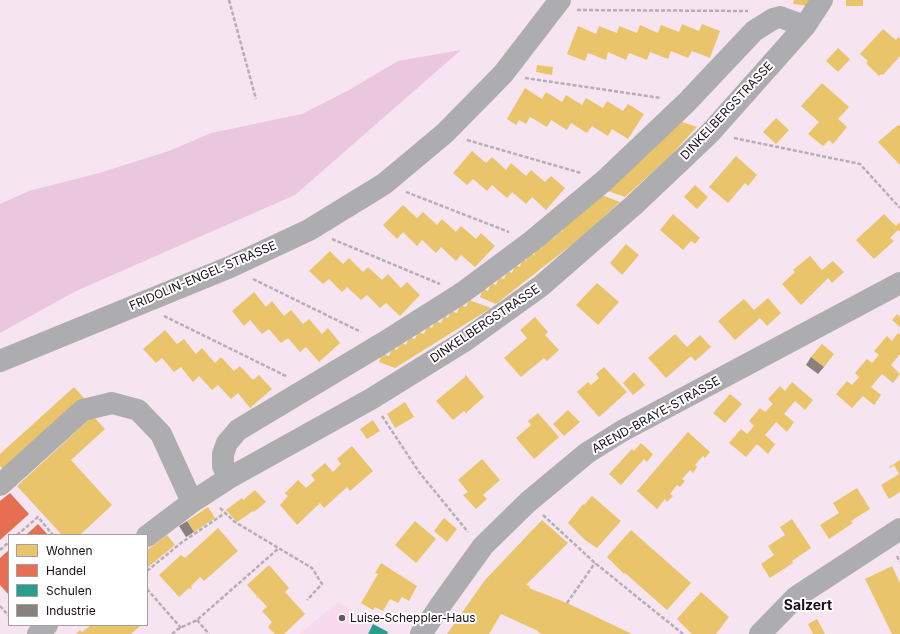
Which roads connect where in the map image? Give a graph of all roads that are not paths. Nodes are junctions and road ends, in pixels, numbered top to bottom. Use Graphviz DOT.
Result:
graph roads {
  1 [pos="822,0"];
  2 [pos="556,5"];
  3 [pos="805,26"];
  4 [pos="900,283"];
  5 [pos="0,361"];
  6 [pos="229,478"];
  7 [pos="0,485"];
  8 [pos="200,497"];
  9 [pos="900,529"];
  10 [pos="148,535"];
  11 [pos="46,626"];
  12 [pos="38,634"];
  13 [pos="421,634"];
  14 [pos="760,634"];
  1 -- 3 [label="street, DINKELBERGSTRASSE"];
  2 -- 5 [label="street, FRIDOLIN-ENGEL-STRASSE"];
  3 -- 6 [label="street, DINKELBERGSTRASSE"];
  3 -- 6 [label="street"];
  4 -- 13 [label="street, AREND-BRAYE-STRASSE"];
  6 -- 8 [label="street, DINKELBERGSTRASSE"];
  7 -- 8 [label="street"];
  8 -- 10 [label="street, DINKELBERGSTRASSE"];
  9 -- 14 [label="street"];
  11 -- 12 [label="street"];
}
